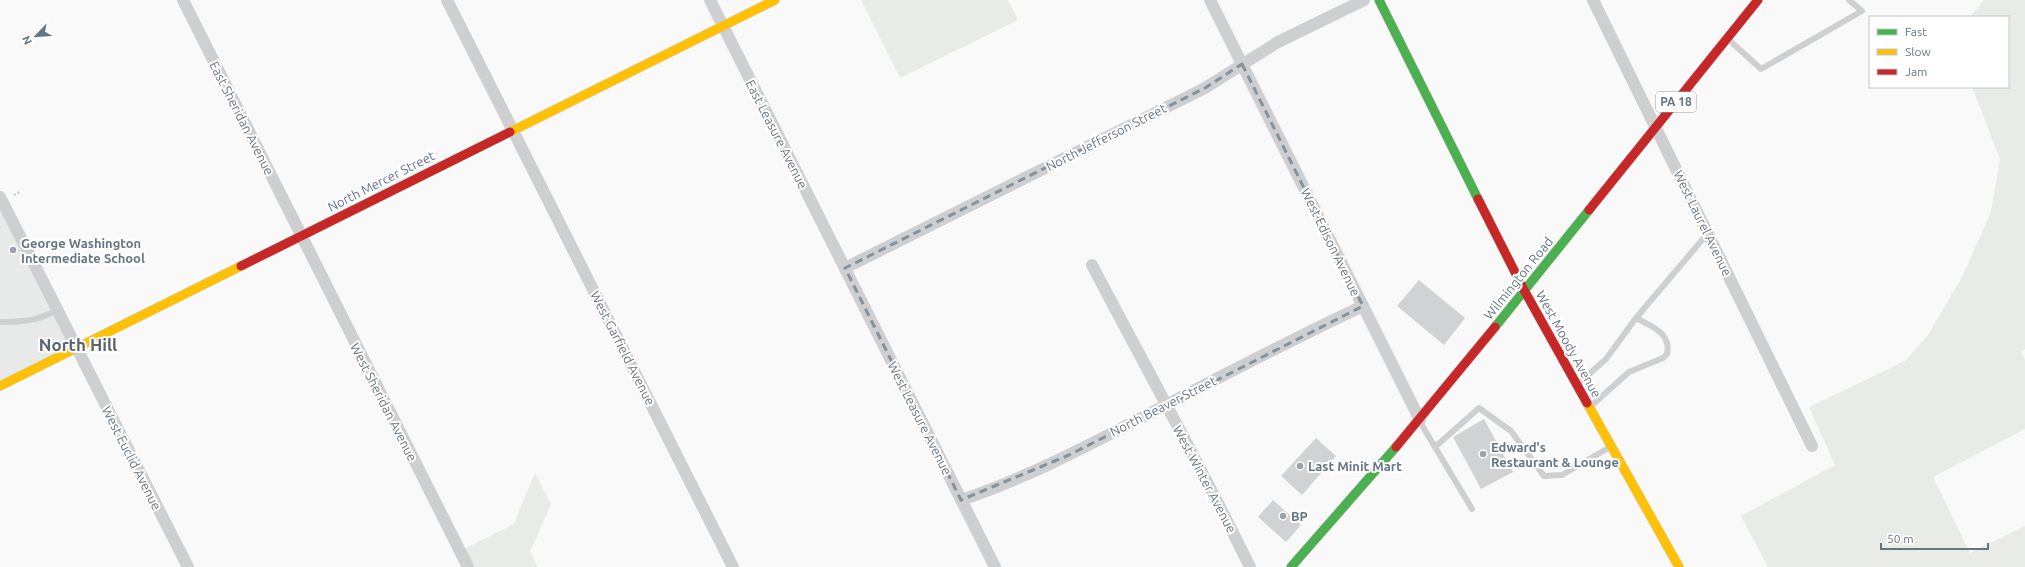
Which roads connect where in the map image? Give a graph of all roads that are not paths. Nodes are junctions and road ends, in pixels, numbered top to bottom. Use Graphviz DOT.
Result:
graph roads {
  1 [pos="183,0"];
  2 [pos="447,0"];
  3 [pos="710,0"];
  4 [pos="775,0"];
  5 [pos="1210,0"];
  6 [pos="1364,0"];
  7 [pos="1380,0"];
  8 [pos="1593,0"];
  9 [pos="1758,0"];
  10 [pos="1849,0"];
  11 [pos="722,26"];
  12 [pos="1727,38"];
  13 [pos="1242,64"];
  14 [pos="1656,127"];
  15 [pos="512,130"];
  16 [pos="0,197"];
  17 [pos="1708,233"];
  18 [pos="301,236"];
  19 [pos="1092,265"];
  20 [pos="845,268"];
  21 [pos="1524,290"];
  22 [pos="1363,306"];
  23 [pos="57,310"];
  24 [pos="1636,318"];
  25 [pos="0,322"];
  26 [pos="76,348"];
  27 [pos="1577,385"];
  28 [pos="0,386"];
  29 [pos="1165,405"];
  30 [pos="1589,407"];
  31 [pos="1420,420"];
  32 [pos="1611,446"];
  33 [pos="1812,446"];
  34 [pos="1435,447"];
  35 [pos="961,500"];
  36 [pos="1472,510"];
  37 [pos="188,567"];
  38 [pos="468,567"];
  39 [pos="733,567"];
  40 [pos="995,567"];
  41 [pos="1250,567"];
  42 [pos="1291,567"];
  43 [pos="1679,567"];
  1 -- 18 [label="street, East Sheridan Avenue"];
  2 -- 15 [label="street, West Garfield Avenue"];
  3 -- 11 [label="street, East Leasure Avenue"];
  4 -- 11 [label="street, North Mercer Street"];
  5 -- 13 [label="street, West Edison Avenue"];
  6 -- 13 [label="street, North Jefferson Street"];
  7 -- 21 [label="street, West Moody Avenue"];
  8 -- 14 [label="street, West Laurel Avenue"];
  9 -- 12 [label="street, Wilmington Road / PA 18"];
  10 -- 12 [label="lane"];
  11 -- 15 [label="street, North Mercer Street"];
  11 -- 20 [label="street, East Leasure Avenue"];
  12 -- 14 [label="street, Wilmington Road / PA 18"];
  13 -- 20 [label="street, North Jefferson Street"];
  13 -- 22 [label="street, West Edison Avenue"];
  14 -- 17 [label="street, West Laurel Avenue"];
  14 -- 21 [label="street, Wilmington Road / PA 18"];
  15 -- 18 [label="street, North Mercer Street"];
  15 -- 39 [label="street, West Garfield Avenue"];
  16 -- 23 [label="street, West Euclid Avenue"];
  17 -- 24 [label="lane"];
  17 -- 33 [label="street, West Laurel Avenue"];
  18 -- 26 [label="street, North Mercer Street"];
  18 -- 38 [label="street, West Sheridan Avenue"];
  19 -- 29 [label="street, West Winter Avenue"];
  20 -- 35 [label="street, West Leasure Avenue"];
  21 -- 27 [label="street, West Moody Avenue"];
  21 -- 31 [label="street, Wilmington Road / PA 18"];
  22 -- 29 [label="street, North Beaver Street"];
  22 -- 31 [label="street, West Edison Avenue"];
  23 -- 25 [label="lane"];
  23 -- 26 [label="street, West Euclid Avenue"];
  24 -- 27 [label="lane"];
  24 -- 30 [label="lane"];
  26 -- 28 [label="street, North Mercer Street"];
  26 -- 37 [label="street, West Euclid Avenue"];
  27 -- 30 [label="street, West Moody Avenue"];
  29 -- 35 [label="street, North Beaver Street"];
  29 -- 41 [label="street, West Winter Avenue"];
  30 -- 32 [label="street, West Moody Avenue"];
  31 -- 34 [label="lane"];
  31 -- 42 [label="street, Wilmington Road / PA 18"];
  32 -- 34 [label="lane"];
  32 -- 43 [label="street, West Moody Avenue"];
  34 -- 36 [label="lane"];
  35 -- 40 [label="street, West Leasure Avenue"];
}
